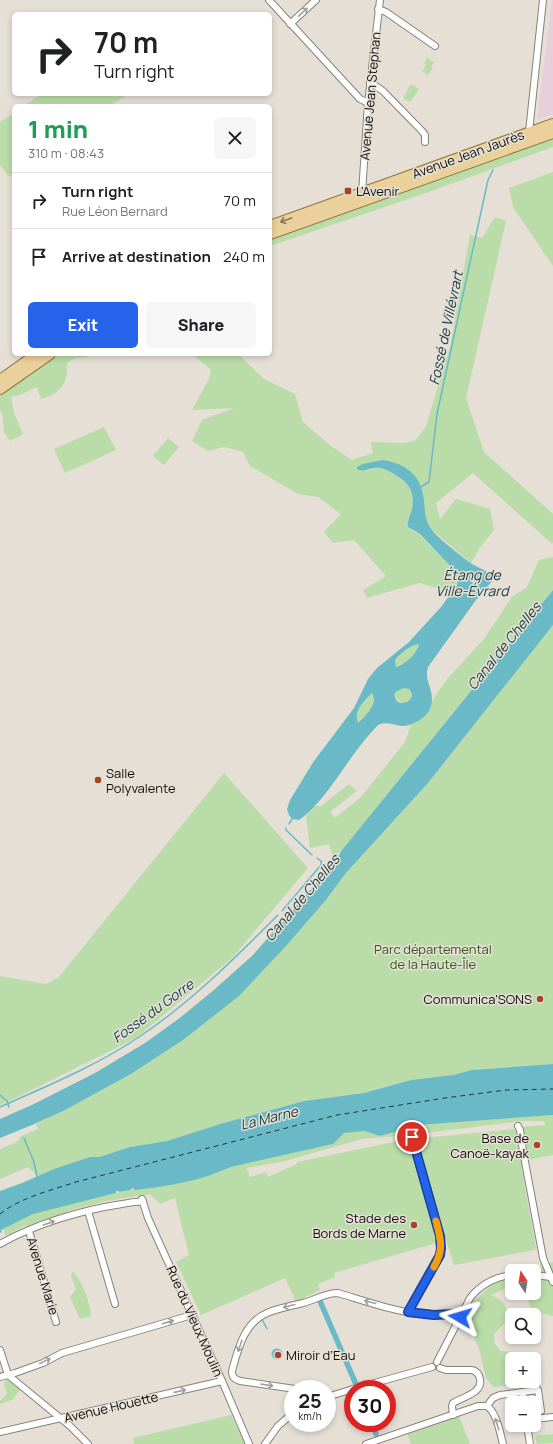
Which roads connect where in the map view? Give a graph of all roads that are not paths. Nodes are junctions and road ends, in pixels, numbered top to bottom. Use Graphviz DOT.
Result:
graph roads {
  1 [pos="270,0"];
  2 [pos="316,0"];
  3 [pos="380,0"];
  4 [pos="543,0"];
  5 [pos="378,9"];
  6 [pos="290,24"];
  7 [pos="435,46"];
  8 [pos="370,82"];
  9 [pos="368,103"];
  10 [pos="553,124"];
  11 [pos="529,132"];
  12 [pos="553,133"];
  13 [pos="425,142"];
  14 [pos="362,192"];
  15 [pos="301,223"];
  16 [pos="272,225"];
  17 [pos="272,233"];
  18 [pos="34,356"];
  19 [pos="47,356"];
  20 [pos="0,380"];
  21 [pos="0,389"];
  22 [pos="518,1126"];
  23 [pos="412,1137"];
  24 [pos="88,1211"];
  25 [pos="29,1231"];
  26 [pos="0,1244"];
  27 [pos="505,1276"];
  28 [pos="541,1277"];
  29 [pos="552,1279"];
  30 [pos="115,1304"];
  31 [pos="408,1312"];
  32 [pos="192,1315"];
  33 [pos="460,1317"];
  34 [pos="56,1322"];
  35 [pos="0,1350"];
  36 [pos="436,1362"];
  37 [pos="432,1367"];
  38 [pos="440,1368"];
  39 [pos="8,1375"];
  40 [pos="0,1377"];
  41 [pos="385,1380"];
  42 [pos="222,1381"];
  43 [pos="284,1387"];
  44 [pos="344,1391"];
  45 [pos="523,1392"];
  46 [pos="338,1393"];
  47 [pos="523,1396"];
  48 [pos="539,1396"];
  49 [pos="487,1406"];
  50 [pos="453,1415"];
  51 [pos="553,1417"];
  52 [pos="60,1418"];
  53 [pos="541,1418"];
  54 [pos="284,1421"];
  55 [pos="0,1432"];
  56 [pos="528,1432"];
  57 [pos="381,1442"];
  58 [pos="88,1444"];
  59 [pos="249,1444"];
  60 [pos="265,1444"];
  61 [pos="366,1444"];
  62 [pos="503,1444"];
  63 [pos="530,1444"];
  1 -- 6 [label="street"];
  6 -- 2 [label="street, one-way"];
  3 -- 5 [label="street, Avenue Jean Stephan"];
  4 -- 11 [label="street"];
  5 -- 7 [label="street"];
  5 -- 8 [label="street, Avenue Jean Stephan"];
  6 -- 9 [label="street"];
  8 -- 9 [label="street, Avenue Jean Stephan"];
  8 -- 13 [label="street"];
  9 -- 14 [label="street, Avenue Jean Stephan"];
  10 -- 11 [label="main road, Avenue Jean Jaurès"];
  11 -- 14 [label="main road, Avenue Jean Jaurès"];
  12 -- 15 [label="main road, Avenue Jean Jaurès"];
  14 -- 15 [label="street"];
  14 -- 16 [label="main road, Avenue Jean Jaurès, one-way"];
  15 -- 17 [label="main road, Avenue Jean Jaurès"];
  18 -- 20 [label="main road"];
  19 -- 21 [label="main road"];
  22 -- 29 [label="street"];
  23 -- 31 [label="street"];
  25 -- 24 [label="street, one-way"];
  24 -- 30 [label="street"];
  24 -- 32 [label="street, Rue du Vieux Moulin"];
  25 -- 26 [label="street"];
  25 -- 34 [label="street, Avenue Marie"];
  27 -- 33 [label="street"];
  28 -- 29 [label="street"];
  31 -- 33 [label="street"];
  31 -- 43 [label="street, one-way"];
  39 -- 32 [label="street, one-way"];
  32 -- 42 [label="street, Rue du Vieux Moulin"];
  33 -- 36 [label="street"];
  35 -- 39 [label="street"];
  36 -- 37 [label="street"];
  36 -- 38 [label="street"];
  37 -- 38 [label="street"];
  37 -- 41 [label="street"];
  38 -- 50 [label="street"];
  39 -- 40 [label="street"];
  39 -- 52 [label="street"];
  52 -- 42 [label="street, Avenue Houette, one-way"];
  42 -- 59 [label="street, Rue du Vieux Moulin"];
  44 -- 46 [label="street"];
  45 -- 47 [label="street"];
  45 -- 48 [label="street"];
  45 -- 49 [label="street"];
  49 -- 50 [label="street"];
  62 -- 49 [label="street, one-way"];
  50 -- 57 [label="street"];
  51 -- 53 [label="street"];
  52 -- 55 [label="street, Avenue Houette"];
  52 -- 58 [label="street"];
  54 -- 60 [label="street"];
  56 -- 63 [label="street"];
  57 -- 61 [label="street"];
}
